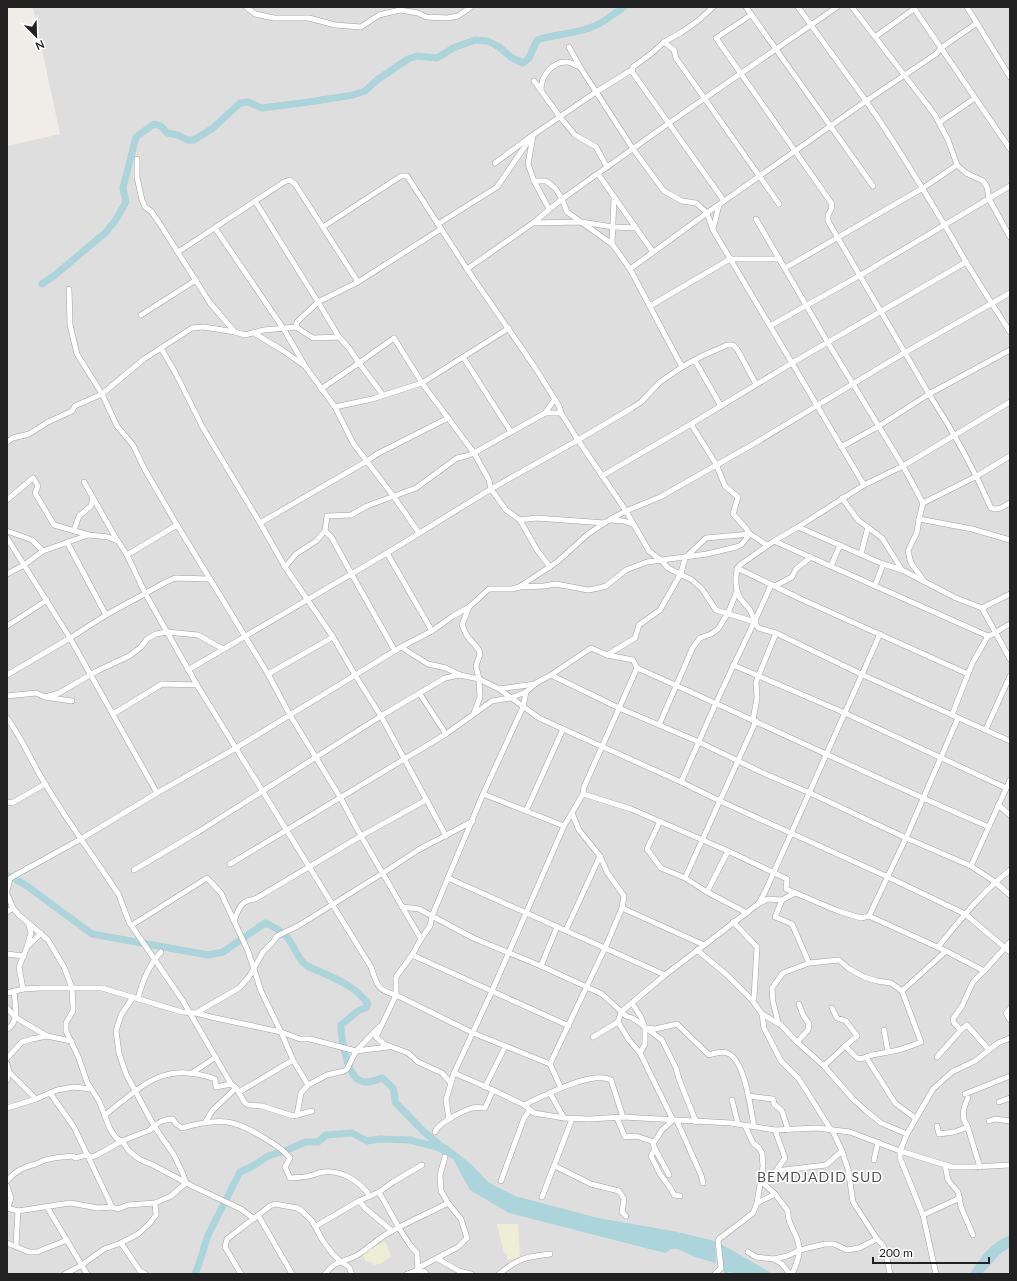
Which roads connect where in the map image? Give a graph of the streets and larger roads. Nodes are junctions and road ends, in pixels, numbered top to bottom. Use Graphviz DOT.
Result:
graph roads {
  1 [pos="246,7"];
  2 [pos="471,7"];
  3 [pos="713,7"];
  4 [pos="746,7"];
  5 [pos="798,7"];
  6 [pos="837,7"];
  7 [pos="852,7"];
  8 [pos="967,7"];
  9 [pos="913,8"];
  10 [pos="751,15"];
  11 [pos="977,22"];
  12 [pos="812,26"];
  13 [pos="875,37"];
  14 [pos="664,42"];
  15 [pos="569,47"];
  16 [pos="941,48"];
  17 [pos="775,49"];
  18 [pos="580,67"];
  19 [pos="632,72"];
  20 [pos="740,73"];
  21 [pos="904,76"];
  22 [pos="1010,77"];
  23 [pos="534,80"];
  24 [pos="541,90"];
  25 [pos="596,92"];
  26 [pos="975,98"];
  27 [pos="705,99"];
  28 [pos="866,101"];
  29 [pos="560,118"];
  30 [pos="940,122"];
  31 [pos="669,123"];
  32 [pos="830,126"];
  33 [pos="533,135"];
  34 [pos="633,148"];
  35 [pos="1010,149"];
  36 [pos="796,151"];
  37 [pos="137,159"];
  38 [pos="494,163"];
  39 [pos="957,166"];
  40 [pos="607,167"];
  41 [pos="598,174"];
  42 [pos="760,177"];
  43 [pos="534,182"];
  44 [pos="873,186"];
  45 [pos="1010,186"];
  46 [pos="923,188"];
  47 [pos="614,198"];
  48 [pos="562,199"];
  49 [pos="989,200"];
  50 [pos="255,201"];
  51 [pos="724,201"];
  52 [pos="779,204"];
  53 [pos="719,205"];
  54 [pos="549,209"];
  55 [pos="707,213"];
  56 [pos="756,219"];
  57 [pos="581,222"];
  58 [pos="533,223"];
  59 [pos="945,225"];
  60 [pos="323,227"];
  61 [pos="440,227"];
  62 [pos="613,227"];
  63 [pos="215,228"];
  64 [pos="636,228"];
  65 [pos="713,230"];
  66 [pos="1010,236"];
  67 [pos="838,238"];
  68 [pos="612,244"];
  69 [pos="178,252"];
  70 [pos="653,252"];
  71 [pos="730,259"];
  72 [pos="780,259"];
  73 [pos="966,262"];
  74 [pos="785,268"];
  75 [pos="467,269"];
  76 [pos="630,269"];
  77 [pos="859,276"];
  78 [pos="196,280"];
  79 [pos="358,282"];
  80 [pos="69,289"];
  81 [pos="1010,293"];
  82 [pos="318,302"];
  83 [pos="992,303"];
  84 [pos="807,305"];
  85 [pos="650,306"];
  86 [pos="882,312"];
  87 [pos="141,315"];
  88 [pos="770,326"];
  89 [pos="296,327"];
  90 [pos="283,328"];
  91 [pos="509,328"];
  92 [pos="236,332"];
  93 [pos="1010,332"];
  94 [pos="254,333"];
  95 [pos="339,337"];
  96 [pos="828,343"];
  97 [pos="161,348"];
  98 [pos="1010,350"];
  99 [pos="904,353"];
  100 [pos="463,357"];
  101 [pos="695,361"];
  102 [pos="359,363"];
  103 [pos="792,363"];
  104 [pos="305,366"];
  105 [pos="682,367"];
  106 [pos="422,383"];
  107 [pos="853,383"];
  108 [pos="756,384"];
  109 [pos="321,389"];
  110 [pos="102,394"];
  111 [pos="929,394"];
  112 [pos="382,396"];
  113 [pos="555,399"];
  114 [pos="1010,402"];
  115 [pos="817,405"];
  116 [pos="721,406"];
  117 [pos="335,407"];
  118 [pos="545,413"];
  119 [pos="561,413"];
  120 [pos="448,418"];
  121 [pos="691,424"];
  122 [pos="879,426"];
  123 [pos="511,432"];
  124 [pos="954,435"];
  125 [pos="578,440"];
  126 [pos="7,442"];
  127 [pos="841,448"];
  128 [pos="474,453"];
  129 [pos="1010,456"];
  130 [pos="367,461"];
  131 [pos="716,464"];
  132 [pos="903,466"];
  133 [pos="602,476"];
  134 [pos="977,476"];
  135 [pos="84,482"];
  136 [pos="864,485"];
  137 [pos="491,489"];
  138 [pos="394,497"];
  139 [pos="92,498"];
  140 [pos="842,498"];
  141 [pos="7,500"];
  142 [pos="923,502"];
  143 [pos="1010,503"];
  144 [pos="626,511"];
  145 [pos="918,519"];
  146 [pos="520,520"];
  147 [pos="607,521"];
  148 [pos="260,522"];
  149 [pos="178,525"];
  150 [pos="634,525"];
  151 [pos="798,527"];
  152 [pos="868,527"];
  153 [pos="74,530"];
  154 [pos="325,530"];
  155 [pos="7,531"];
  156 [pos="419,533"];
  157 [pos="750,534"];
  158 [pos="89,535"];
  159 [pos="7,538"];
  160 [pos="1010,540"];
  161 [pos="118,541"];
  162 [pos="774,541"];
  163 [pos="66,542"];
  164 [pos="767,545"];
  165 [pos="840,545"];
  166 [pos="43,551"];
  167 [pos="387,553"];
  168 [pos="860,554"];
  169 [pos="127,555"];
  170 [pos="811,557"];
  171 [pos="685,558"];
  172 [pos="662,561"];
  173 [pos="883,564"];
  174 [pos="24,565"];
  175 [pos="831,566"];
  176 [pos="285,567"];
  177 [pos="550,567"];
  178 [pos="737,568"];
  179 [pos="902,570"];
  180 [pos="350,573"];
  181 [pos="681,573"];
  182 [pos="7,574"];
  183 [pos="210,579"];
  184 [pos="924,582"];
  185 [pos="773,585"];
  186 [pos="875,586"];
  187 [pos="519,587"];
  188 [pos="737,591"];
  189 [pos="145,593"];
  190 [pos="1010,594"];
  191 [pos="307,599"];
  192 [pos="47,600"];
  193 [pos="469,607"];
  194 [pos="982,608"];
  195 [pos="728,613"];
  196 [pos="106,615"];
  197 [pos="755,622"];
  198 [pos="1010,624"];
  199 [pos="7,626"];
  200 [pos="432,631"];
  201 [pos="167,632"];
  202 [pos="776,633"];
  203 [pos="880,634"];
  204 [pos="995,634"];
  205 [pos="244,636"];
  206 [pos="988,636"];
  207 [pos="333,637"];
  208 [pos="70,638"];
  209 [pos="401,647"];
  210 [pos="223,649"];
  211 [pos="395,651"];
  212 [pos="607,655"];
  213 [pos="1010,659"];
  214 [pos="733,665"];
  215 [pos="637,668"];
  216 [pos="188,670"];
  217 [pos="268,674"];
  218 [pos="968,674"];
  219 [pos="7,675"];
  220 [pos="90,675"];
  221 [pos="355,675"];
  222 [pos="460,675"];
  223 [pos="551,675"];
  224 [pos="759,675"];
  225 [pos="863,675"];
  226 [pos="1010,676"];
  227 [pos="479,679"];
  228 [pos="536,684"];
  229 [pos="196,685"];
  230 [pos="677,686"];
  231 [pos="499,689"];
  232 [pos="526,692"];
  233 [pos="420,694"];
  234 [pos="7,696"];
  235 [pos="45,697"];
  236 [pos="510,698"];
  237 [pos="72,701"];
  238 [pos="716,703"];
  239 [pos="523,707"];
  240 [pos="620,708"];
  241 [pos="845,713"];
  242 [pos="113,714"];
  243 [pos="473,714"];
  244 [pos="290,715"];
  245 [pos="952,715"];
  246 [pos="381,716"];
  247 [pos="958,718"];
  248 [pos="8,720"];
  249 [pos="754,721"];
  250 [pos="659,725"];
  251 [pos="562,729"];
  252 [pos="986,730"];
  253 [pos="446,734"];
  254 [pos="1010,741"];
  255 [pos="699,742"];
  256 [pos="602,746"];
  257 [pos="236,748"];
  258 [pos="827,754"];
  259 [pos="315,757"];
  260 [pos="941,757"];
  261 [pos="404,758"];
  262 [pos="738,760"];
  263 [pos="1010,780"];
  264 [pos="681,782"];
  265 [pos="45,784"];
  266 [pos="1006,788"];
  267 [pos="263,791"];
  268 [pos="157,793"];
  269 [pos="810,793"];
  270 [pos="483,794"];
  271 [pos="583,794"];
  272 [pos="340,797"];
  273 [pos="924,799"];
  274 [pos="426,800"];
  275 [pos="720,801"];
  276 [pos="7,802"];
  277 [pos="998,805"];
  278 [pos="526,811"];
  279 [pos="572,813"];
  280 [pos="1010,815"];
  281 [pos="473,821"];
  282 [pos="660,821"];
  283 [pos="564,826"];
  284 [pos="988,827"];
  285 [pos="286,830"];
  286 [pos="792,834"];
  287 [pos="361,836"];
  288 [pos="446,836"];
  289 [pos="906,838"];
  290 [pos="81,839"];
  291 [pos="702,839"];
  292 [pos="728,851"];
  293 [pos="600,856"];
  294 [pos="230,864"];
  295 [pos="971,866"];
  296 [pos="309,868"];
  297 [pos="134,870"];
  298 [pos="1010,870"];
  299 [pos="383,873"];
  300 [pos="773,874"];
  301 [pos="888,877"];
  302 [pos="448,878"];
  303 [pos="685,878"];
  304 [pos="8,880"];
  305 [pos="995,882"];
  306 [pos="7,891"];
  307 [pos="707,892"];
  308 [pos="795,893"];
  309 [pos="7,894"];
  310 [pos="1010,895"];
  311 [pos="782,900"];
  312 [pos="758,904"];
  313 [pos="332,905"];
  314 [pos="402,907"];
  315 [pos="13,908"];
  316 [pos="622,908"];
  317 [pos="7,912"];
  318 [pos="526,912"];
  319 [pos="747,913"];
  320 [pos="965,914"];
  321 [pos="432,916"];
  322 [pos="869,916"];
  323 [pos="234,921"];
  324 [pos="733,922"];
  325 [pos="30,925"];
  326 [pos="132,925"];
  327 [pos="557,927"];
  328 [pos="566,930"];
  329 [pos="41,933"];
  330 [pos="420,939"];
  331 [pos="1010,942"];
  332 [pos="704,945"];
  333 [pos="27,947"];
  334 [pos="938,947"];
  335 [pos="605,948"];
  336 [pos="1005,948"];
  337 [pos="698,950"];
  338 [pos="946,951"];
  339 [pos="161,952"];
  340 [pos="1010,952"];
  341 [pos="509,953"];
  342 [pos="7,954"];
  343 [pos="412,955"];
  344 [pos="24,956"];
  345 [pos="154,959"];
  346 [pos="809,963"];
  347 [pos="541,966"];
  348 [pos="254,968"];
  349 [pos="984,971"];
  350 [pos="665,975"];
  351 [pos="588,987"];
  352 [pos="72,988"];
  353 [pos="23,989"];
  354 [pos="14,991"];
  355 [pos="492,991"];
  356 [pos="902,991"];
  357 [pos="7,993"];
  358 [pos="396,996"];
  359 [pos="135,998"];
  360 [pos="752,1000"];
  361 [pos="632,1003"];
  362 [pos="799,1004"];
  363 [pos="7,1008"];
  364 [pos="832,1008"];
  365 [pos="1010,1008"];
  366 [pos="190,1012"];
  367 [pos="621,1012"];
  368 [pos="196,1013"];
  369 [pos="762,1014"];
  370 [pos="15,1017"];
  371 [pos="384,1020"];
  372 [pos="1010,1020"];
  373 [pos="618,1022"];
  374 [pos="778,1022"];
  375 [pos="569,1026"];
  376 [pos="645,1028"];
  377 [pos="7,1029"];
  378 [pos="884,1030"];
  379 [pos="961,1030"];
  380 [pos="281,1032"];
  381 [pos="473,1033"];
  382 [pos="47,1036"];
  383 [pos="593,1037"];
  384 [pos="1010,1038"];
  385 [pos="70,1041"];
  386 [pos="797,1042"];
  387 [pos="391,1046"];
  388 [pos="845,1046"];
  389 [pos="505,1047"];
  390 [pos="989,1050"];
  391 [pos="356,1051"];
  392 [pos="888,1052"];
  393 [pos="640,1053"];
  394 [pos="216,1057"];
  395 [pos="866,1057"];
  396 [pos="937,1057"];
  397 [pos="7,1058"];
  398 [pos="293,1060"];
  399 [pos="7,1064"];
  400 [pos="550,1064"];
  401 [pos="824,1066"];
  402 [pos="9,1072"];
  403 [pos="454,1073"];
  404 [pos="192,1074"];
  405 [pos="1010,1076"];
  406 [pos="7,1080"];
  407 [pos="451,1083"];
  408 [pos="231,1084"];
  409 [pos="308,1085"];
  410 [pos="486,1087"];
  411 [pos="561,1088"];
  412 [pos="91,1089"];
  413 [pos="238,1090"];
  414 [pos="493,1090"];
  415 [pos="135,1091"];
  416 [pos="50,1093"];
  417 [pos="550,1093"];
  418 [pos="748,1096"];
  419 [pos="1010,1098"];
  420 [pos="36,1099"];
  421 [pos="732,1100"];
  422 [pos="999,1102"];
  423 [pos="524,1105"];
  424 [pos="7,1108"];
  425 [pos="530,1110"];
  426 [pos="312,1111"];
  427 [pos="105,1115"];
  428 [pos="297,1115"];
  429 [pos="623,1117"];
  430 [pos="564,1118"];
  431 [pos="617,1118"];
  432 [pos="915,1118"];
  433 [pos="449,1119"];
  434 [pos="572,1119"];
  435 [pos="675,1120"];
  436 [pos="989,1121"];
  437 [pos="1010,1121"];
  438 [pos="696,1122"];
  439 [pos="205,1123"];
  440 [pos="738,1124"];
  441 [pos="154,1126"];
  442 [pos="744,1126"];
  443 [pos="937,1126"];
  444 [pos="754,1127"];
  445 [pos="968,1127"];
  446 [pos="775,1130"];
  447 [pos="788,1130"];
  448 [pos="832,1130"];
  449 [pos="435,1132"];
  450 [pos="906,1134"];
  451 [pos="122,1141"];
  452 [pos="654,1142"];
  453 [pos="878,1142"];
  454 [pos="655,1149"];
  455 [pos="842,1151"];
  456 [pos="900,1151"];
  457 [pos="88,1155"];
  458 [pos="445,1157"];
  459 [pos="874,1160"];
  460 [pos="422,1165"];
  461 [pos="945,1165"];
  462 [pos="1010,1165"];
  463 [pos="555,1166"];
  464 [pos="980,1167"];
  465 [pos="776,1171"];
  466 [pos="669,1175"];
  467 [pos="7,1181"];
  468 [pos="501,1181"];
  469 [pos="761,1181"];
  470 [pos="186,1183"];
  471 [pos="703,1183"];
  472 [pos="7,1186"];
  473 [pos="379,1192"];
  474 [pos="775,1194"];
  475 [pos="370,1196"];
  476 [pos="680,1196"];
  477 [pos="542,1197"];
  478 [pos="960,1198"];
  479 [pos="359,1201"];
  480 [pos="155,1203"];
  481 [pos="448,1203"];
  482 [pos="757,1203"];
  483 [pos="8,1207"];
  484 [pos="47,1207"];
  485 [pos="112,1207"];
  486 [pos="18,1211"];
  487 [pos="923,1215"];
  488 [pos="626,1216"];
  489 [pos="256,1217"];
  490 [pos="316,1226"];
  491 [pos="399,1228"];
  492 [pos="392,1231"];
  493 [pos="972,1235"];
  494 [pos="877,1239"];
  495 [pos="67,1240"];
  496 [pos="7,1243"];
  497 [pos="121,1243"];
  498 [pos="16,1245"];
  499 [pos="800,1250"];
  500 [pos="748,1252"];
  501 [pos="550,1254"];
  502 [pos="438,1259"];
  503 [pos="774,1259"];
  504 [pos="340,1261"];
  505 [pos="82,1265"];
  506 [pos="418,1269"];
  507 [pos="239,1273"];
  508 [pos="65,1274"];
  509 [pos="87,1274"];
  510 [pos="145,1274"];
  511 [pos="292,1274"];
  512 [pos="325,1274"];
  513 [pos="352,1274"];
  514 [pos="406,1274"];
  515 [pos="426,1274"];
  516 [pos="471,1274"];
  517 [pos="499,1274"];
  518 [pos="715,1274"];
  519 [pos="791,1274"];
  520 [pos="890,1274"];
  521 [pos="936,1274"];
  1 -- 2 [label="street"];
  3 -- 14 [label="street"];
  4 -- 10 [label="street"];
  5 -- 12 [label="street"];
  6 -- 12 [label="street"];
  7 -- 13 [label="street"];
  8 -- 11 [label="street"];
  9 -- 13 [label="street"];
  9 -- 16 [label="street"];
  10 -- 17 [label="street"];
  10 -- 20 [label="street"];
  11 -- 16 [label="street"];
  11 -- 22 [label="street"];
  12 -- 17 [label="street"];
  12 -- 28 [label="street"];
  13 -- 21 [label="street"];
  14 -- 19 [label="street"];
  14 -- 27 [label="street"];
  15 -- 18 [label="street"];
  16 -- 21 [label="street"];
  16 -- 26 [label="street"];
  17 -- 20 [label="street"];
  17 -- 32 [label="street"];
  18 -- 24 [label="street"];
  18 -- 25 [label="street"];
  19 -- 25 [label="street"];
  19 -- 31 [label="street"];
  20 -- 27 [label="street"];
  20 -- 36 [label="street"];
  21 -- 28 [label="street"];
  21 -- 30 [label="street"];
  23 -- 24 [label="street"];
  24 -- 29 [label="street"];
  25 -- 29 [label="street"];
  25 -- 34 [label="street"];
  26 -- 30 [label="street"];
  26 -- 35 [label="street"];
  27 -- 31 [label="street"];
  27 -- 42 [label="street"];
  28 -- 32 [label="street"];
  28 -- 46 [label="street"];
  29 -- 33 [label="street"];
  29 -- 40 [label="street"];
  30 -- 39 [label="street"];
  31 -- 34 [label="street"];
  31 -- 51 [label="street"];
  32 -- 36 [label="street"];
  32 -- 44 [label="street"];
  33 -- 38 [label="street"];
  33 -- 43 [label="street"];
  33 -- 61 [label="street"];
  34 -- 40 [label="street"];
  34 -- 55 [label="street"];
  36 -- 42 [label="street"];
  36 -- 67 [label="street"];
  37 -- 69 [label="street"];
  39 -- 46 [label="street"];
  39 -- 49 [label="street"];
  40 -- 41 [label="street"];
  41 -- 47 [label="street"];
  41 -- 48 [label="street"];
  42 -- 51 [label="street"];
  42 -- 52 [label="street"];
  43 -- 48 [label="street"];
  43 -- 54 [label="street"];
  45 -- 49 [label="street"];
  46 -- 59 [label="street"];
  46 -- 67 [label="street"];
  47 -- 62 [label="street"];
  47 -- 64 [label="street"];
  48 -- 54 [label="street"];
  48 -- 57 [label="street"];
  49 -- 59 [label="street"];
  49 -- 66 [label="street"];
  50 -- 60 [label="street"];
  50 -- 63 [label="street"];
  50 -- 82 [label="street"];
  51 -- 53 [label="street"];
  53 -- 55 [label="street"];
  53 -- 65 [label="street"];
  54 -- 58 [label="street"];
  55 -- 65 [label="street"];
  55 -- 70 [label="street"];
  56 -- 72 [label="street"];
  57 -- 58 [label="street"];
  57 -- 62 [label="street"];
  57 -- 68 [label="street"];
  58 -- 75 [label="street"];
  59 -- 73 [label="street"];
  59 -- 77 [label="street"];
  60 -- 61 [label="street"];
  60 -- 79 [label="street"];
  61 -- 75 [label="street"];
  61 -- 79 [label="street"];
  62 -- 64 [label="street"];
  62 -- 68 [label="street"];
  63 -- 69 [label="street"];
  63 -- 90 [label="street"];
  64 -- 70 [label="street"];
  65 -- 71 [label="street"];
  67 -- 74 [label="street"];
  67 -- 77 [label="street"];
  68 -- 76 [label="street"];
  69 -- 78 [label="street"];
  70 -- 76 [label="street"];
  71 -- 72 [label="street"];
  71 -- 85 [label="street"];
  71 -- 88 [label="street"];
  72 -- 74 [label="street"];
  73 -- 83 [label="street"];
  73 -- 86 [label="street"];
  74 -- 84 [label="street"];
  75 -- 91 [label="street"];
  76 -- 85 [label="street"];
  77 -- 84 [label="street"];
  77 -- 86 [label="street"];
  78 -- 87 [label="street"];
  78 -- 92 [label="street"];
  79 -- 82 [label="street"];
  80 -- 110 [label="street"];
  81 -- 83 [label="street"];
  82 -- 89 [label="street"];
  82 -- 95 [label="street"];
  83 -- 93 [label="street"];
  83 -- 99 [label="street"];
  84 -- 88 [label="street"];
  84 -- 96 [label="street"];
  85 -- 105 [label="street"];
  86 -- 96 [label="street"];
  86 -- 99 [label="street"];
  88 -- 103 [label="street"];
  89 -- 90 [label="street"];
  89 -- 95 [label="street"];
  90 -- 94 [label="street"];
  90 -- 104 [label="street"];
  91 -- 100 [label="street"];
  91 -- 113 [label="street"];
  92 -- 94 [label="street"];
  92 -- 97 [label="street"];
  94 -- 104 [label="street"];
  95 -- 102 [label="street"];
  96 -- 103 [label="street"];
  96 -- 107 [label="street"];
  97 -- 110 [label="street"];
  97 -- 148 [label="street"];
  98 -- 111 [label="street"];
  99 -- 107 [label="street"];
  99 -- 111 [label="street"];
  100 -- 106 [label="street"];
  100 -- 123 [label="street"];
  101 -- 105 [label="street"];
  101 -- 108 [label="street"];
  101 -- 116 [label="street"];
  102 -- 106 [label="street"];
  102 -- 109 [label="street"];
  102 -- 112 [label="street"];
  103 -- 108 [label="street"];
  103 -- 115 [label="street"];
  104 -- 109 [label="street"];
  105 -- 125 [label="street"];
  106 -- 112 [label="street"];
  106 -- 120 [label="street"];
  107 -- 115 [label="street"];
  107 -- 122 [label="street"];
  108 -- 116 [label="street"];
  109 -- 117 [label="street"];
  110 -- 126 [label="street"];
  110 -- 149 [label="street"];
  111 -- 122 [label="street"];
  111 -- 124 [label="street"];
  112 -- 117 [label="street"];
  113 -- 118 [label="street"];
  113 -- 119 [label="street"];
  114 -- 124 [label="street"];
  115 -- 127 [label="street"];
  115 -- 131 [label="street"];
  116 -- 121 [label="street"];
  117 -- 130 [label="street"];
  118 -- 119 [label="street"];
  118 -- 123 [label="street"];
  119 -- 125 [label="street"];
  120 -- 128 [label="street"];
  120 -- 130 [label="street"];
  121 -- 131 [label="street"];
  121 -- 133 [label="street"];
  122 -- 127 [label="street"];
  122 -- 132 [label="street"];
  123 -- 128 [label="street"];
  124 -- 132 [label="street"];
  124 -- 134 [label="street"];
  125 -- 133 [label="street"];
  125 -- 137 [label="street"];
  127 -- 136 [label="street"];
  128 -- 137 [label="street"];
  128 -- 138 [label="street"];
  129 -- 134 [label="street"];
  130 -- 138 [label="street"];
  130 -- 148 [label="street"];
  131 -- 144 [label="street"];
  131 -- 157 [label="street"];
  132 -- 136 [label="street"];
  132 -- 142 [label="street"];
  133 -- 144 [label="street"];
  134 -- 142 [label="street"];
  134 -- 143 [label="street"];
  135 -- 139 [label="street"];
  136 -- 140 [label="street"];
  137 -- 146 [label="street"];
  137 -- 156 [label="street"];
  138 -- 154 [label="street"];
  138 -- 156 [label="street"];
  139 -- 153 [label="street"];
  139 -- 161 [label="street"];
  140 -- 151 [label="street"];
  140 -- 152 [label="street"];
  141 -- 153 [label="street"];
  142 -- 145 [label="street"];
  144 -- 147 [label="street"];
  144 -- 150 [label="street"];
  145 -- 160 [label="street"];
  145 -- 184 [label="street"];
  146 -- 147 [label="street"];
  146 -- 177 [label="street"];
  147 -- 150 [label="street"];
  147 -- 177 [label="street"];
  148 -- 176 [label="street"];
  149 -- 169 [label="street"];
  149 -- 183 [label="street"];
  150 -- 172 [label="street"];
  151 -- 162 [label="street"];
  151 -- 165 [label="street"];
  152 -- 168 [label="street"];
  152 -- 179 [label="street"];
  153 -- 158 [label="street"];
  154 -- 176 [label="street"];
  154 -- 180 [label="street"];
  155 -- 166 [label="street"];
  156 -- 167 [label="street"];
  157 -- 164 [label="street"];
  157 -- 171 [label="street"];
  157 -- 171 [label="street"];
  158 -- 161 [label="street"];
  158 -- 163 [label="street"];
  159 -- 174 [label="street"];
  161 -- 169 [label="street"];
  162 -- 164 [label="street"];
  162 -- 170 [label="street"];
  163 -- 166 [label="street"];
  163 -- 196 [label="street"];
  164 -- 178 [label="street"];
  165 -- 168 [label="street"];
  165 -- 175 [label="street"];
  166 -- 174 [label="street"];
  167 -- 180 [label="street"];
  167 -- 200 [label="street"];
  168 -- 173 [label="street"];
  169 -- 189 [label="street"];
  170 -- 175 [label="street"];
  170 -- 185 [label="street"];
  171 -- 172 [label="street"];
  171 -- 181 [label="street"];
  172 -- 181 [label="street"];
  172 -- 187 [label="street"];
  173 -- 179 [label="street"];
  173 -- 186 [label="street"];
  174 -- 182 [label="street"];
  174 -- 192 [label="street"];
  175 -- 186 [label="street"];
  176 -- 191 [label="street"];
  177 -- 187 [label="street"];
  178 -- 185 [label="street"];
  178 -- 188 [label="street"];
  179 -- 184 [label="street"];
  180 -- 191 [label="street"];
  180 -- 211 [label="street"];
  181 -- 195 [label="street"];
  181 -- 212 [label="street"];
  183 -- 189 [label="street"];
  183 -- 205 [label="street"];
  184 -- 194 [label="street"];
  185 -- 197 [label="street"];
  185 -- 203 [label="street"];
  186 -- 206 [label="street"];
  187 -- 193 [label="street"];
  188 -- 195 [label="street"];
  188 -- 197 [label="street"];
  189 -- 196 [label="street"];
  189 -- 201 [label="street"];
  190 -- 194 [label="street"];
  191 -- 205 [label="street"];
  191 -- 207 [label="street"];
  192 -- 199 [label="street"];
  192 -- 208 [label="street"];
  193 -- 200 [label="street"];
  193 -- 227 [label="street"];
  194 -- 204 [label="street"];
  195 -- 197 [label="street"];
  195 -- 230 [label="street"];
  196 -- 208 [label="street"];
  197 -- 202 [label="street"];
  197 -- 214 [label="street"];
  198 -- 204 [label="street"];
  200 -- 209 [label="street"];
  201 -- 210 [label="street"];
  201 -- 216 [label="street"];
  201 -- 220 [label="street"];
  202 -- 224 [label="street"];
  202 -- 225 [label="street"];
  203 -- 218 [label="street"];
  203 -- 225 [label="street"];
  204 -- 206 [label="street"];
  204 -- 213 [label="street"];
  205 -- 210 [label="street"];
  205 -- 217 [label="street"];
  206 -- 218 [label="street"];
  207 -- 217 [label="street"];
  207 -- 221 [label="street"];
  208 -- 219 [label="street"];
  208 -- 220 [label="street"];
  209 -- 211 [label="street"];
  209 -- 222 [label="street"];
  210 -- 216 [label="street"];
  211 -- 221 [label="street"];
  212 -- 215 [label="street"];
  212 -- 223 [label="street"];
  214 -- 224 [label="street"];
  214 -- 238 [label="street"];
  215 -- 230 [label="street"];
  215 -- 240 [label="street"];
  216 -- 229 [label="street"];
  217 -- 244 [label="street"];
  218 -- 245 [label="street"];
  220 -- 235 [label="street"];
  220 -- 242 [label="street"];
  221 -- 244 [label="street"];
  221 -- 246 [label="street"];
  222 -- 227 [label="street"];
  222 -- 233 [label="street"];
  223 -- 228 [label="street"];
  223 -- 240 [label="street"];
  224 -- 241 [label="street"];
  224 -- 249 [label="street"];
  225 -- 241 [label="street"];
  225 -- 245 [label="street"];
  226 -- 252 [label="street"];
  227 -- 231 [label="street"];
  227 -- 243 [label="street"];
  228 -- 231 [label="street"];
  228 -- 232 [label="street"];
  229 -- 242 [label="street"];
  229 -- 257 [label="street"];
  230 -- 238 [label="street"];
  230 -- 250 [label="street"];
  231 -- 236 [label="street"];
  232 -- 236 [label="street"];
  232 -- 239 [label="street"];
  233 -- 246 [label="street"];
  233 -- 253 [label="street"];
  234 -- 235 [label="street"];
  235 -- 237 [label="street"];
  236 -- 239 [label="street"];
  236 -- 243 [label="street"];
  238 -- 249 [label="street"];
  238 -- 255 [label="street"];
  239 -- 251 [label="street"];
  239 -- 270 [label="street"];
  240 -- 250 [label="street"];
  240 -- 256 [label="street"];
  241 -- 258 [label="street"];
  241 -- 260 [label="street"];
  242 -- 268 [label="street"];
  243 -- 253 [label="street"];
  244 -- 257 [label="street"];
  244 -- 259 [label="street"];
  245 -- 247 [label="street"];
  246 -- 259 [label="street"];
  246 -- 261 [label="street"];
  247 -- 252 [label="street"];
  247 -- 260 [label="street"];
  248 -- 265 [label="street"];
  249 -- 258 [label="street"];
  249 -- 262 [label="street"];
  250 -- 255 [label="street"];
  251 -- 256 [label="street"];
  251 -- 278 [label="street"];
  252 -- 254 [label="street"];
  253 -- 261 [label="street"];
  255 -- 262 [label="street"];
  255 -- 264 [label="street"];
  256 -- 264 [label="street"];
  256 -- 271 [label="street"];
  257 -- 267 [label="street"];
  257 -- 268 [label="street"];
  258 -- 269 [label="street"];
  258 -- 273 [label="street"];
  259 -- 267 [label="street"];
  259 -- 272 [label="street"];
  260 -- 266 [label="street"];
  260 -- 273 [label="street"];
  261 -- 272 [label="street"];
  261 -- 274 [label="street"];
  262 -- 269 [label="street"];
  262 -- 275 [label="street"];
  263 -- 266 [label="street"];
  264 -- 275 [label="street"];
  265 -- 276 [label="street"];
  265 -- 290 [label="street"];
  266 -- 277 [label="street"];
  267 -- 285 [label="street"];
  267 -- 297 [label="street"];
  268 -- 290 [label="street"];
  269 -- 286 [label="street"];
  269 -- 289 [label="street"];
  270 -- 278 [label="street"];
  270 -- 281 [label="street"];
  271 -- 279 [label="street"];
  271 -- 282 [label="street"];
  272 -- 285 [label="street"];
  272 -- 287 [label="street"];
  273 -- 284 [label="street"];
  273 -- 289 [label="street"];
  274 -- 287 [label="street"];
  274 -- 288 [label="street"];
  275 -- 286 [label="street"];
  275 -- 291 [label="street"];
  277 -- 280 [label="street"];
  277 -- 284 [label="street"];
  278 -- 283 [label="street"];
  279 -- 283 [label="street"];
  279 -- 293 [label="street"];
  281 -- 288 [label="street"];
  281 -- 302 [label="street"];
  282 -- 291 [label="street"];
  282 -- 303 [label="street"];
  283 -- 318 [label="street"];
  284 -- 295 [label="street"];
  285 -- 294 [label="street"];
  285 -- 296 [label="street"];
  286 -- 300 [label="street"];
  286 -- 301 [label="street"];
  287 -- 296 [label="street"];
  287 -- 299 [label="street"];
  288 -- 299 [label="street"];
  289 -- 295 [label="street"];
  289 -- 301 [label="street"];
  290 -- 304 [label="street"];
  290 -- 326 [label="street"];
  291 -- 292 [label="street"];
  291 -- 303 [label="street"];
  292 -- 300 [label="street"];
  292 -- 307 [label="street"];
  293 -- 316 [label="street"];
  293 -- 328 [label="street"];
  295 -- 305 [label="street"];
  296 -- 313 [label="street"];
  296 -- 323 [label="street"];
  298 -- 305 [label="street"];
  299 -- 313 [label="street"];
  299 -- 314 [label="street"];
  300 -- 308 [label="street"];
  300 -- 312 [label="street"];
  301 -- 320 [label="street"];
  301 -- 322 [label="street"];
  302 -- 318 [label="street"];
  302 -- 321 [label="street"];
  303 -- 307 [label="street"];
  304 -- 306 [label="street"];
  305 -- 310 [label="street"];
  305 -- 320 [label="street"];
  307 -- 319 [label="street"];
  308 -- 311 [label="street"];
  308 -- 322 [label="street"];
  309 -- 315 [label="street"];
  311 -- 312 [label="street"];
  311 -- 346 [label="street"];
  312 -- 319 [label="street"];
  313 -- 348 [label="street"];
  313 -- 358 [label="street"];
  314 -- 321 [label="street"];
  314 -- 330 [label="street"];
  315 -- 317 [label="street"];
  315 -- 325 [label="street"];
  316 -- 332 [label="street"];
  316 -- 335 [label="street"];
  318 -- 327 [label="street"];
  318 -- 341 [label="street"];
  319 -- 324 [label="street"];
  320 -- 334 [label="street"];
  320 -- 336 [label="street"];
  321 -- 330 [label="street"];
  321 -- 341 [label="street"];
  322 -- 334 [label="street"];
  323 -- 326 [label="street"];
  323 -- 348 [label="street"];
  324 -- 332 [label="street"];
  324 -- 360 [label="street"];
  325 -- 329 [label="street"];
  325 -- 333 [label="street"];
  326 -- 345 [label="street"];
  327 -- 328 [label="street"];
  327 -- 347 [label="street"];
  328 -- 335 [label="street"];
  329 -- 333 [label="street"];
  329 -- 352 [label="street"];
  330 -- 343 [label="street"];
  331 -- 336 [label="street"];
  332 -- 337 [label="street"];
  333 -- 344 [label="street"];
  334 -- 338 [label="street"];
  335 -- 350 [label="street"];
  335 -- 351 [label="street"];
  336 -- 340 [label="street"];
  336 -- 349 [label="street"];
  337 -- 350 [label="street"];
  337 -- 360 [label="street"];
  338 -- 349 [label="street"];
  338 -- 356 [label="street"];
  339 -- 345 [label="street"];
  341 -- 347 [label="street"];
  341 -- 355 [label="street"];
  342 -- 344 [label="street"];
  343 -- 355 [label="street"];
  343 -- 358 [label="street"];
  344 -- 353 [label="street"];
  345 -- 359 [label="street"];
  345 -- 366 [label="street"];
  346 -- 356 [label="street"];
  346 -- 374 [label="street"];
  347 -- 351 [label="street"];
  348 -- 368 [label="street"];
  348 -- 380 [label="street"];
  349 -- 379 [label="street"];
  350 -- 361 [label="street"];
  351 -- 367 [label="street"];
  351 -- 375 [label="street"];
  352 -- 353 [label="street"];
  352 -- 359 [label="street"];
  352 -- 385 [label="street"];
  353 -- 354 [label="street"];
  354 -- 357 [label="street"];
  354 -- 370 [label="street"];
  355 -- 375 [label="street"];
  355 -- 381 [label="street"];
  356 -- 392 [label="street"];
  358 -- 371 [label="street"];
  358 -- 381 [label="street"];
  359 -- 366 [label="street"];
  359 -- 415 [label="street"];
  360 -- 369 [label="street"];
  361 -- 367 [label="street"];
  361 -- 376 [label="street"];
  362 -- 386 [label="street"];
  363 -- 370 [label="street"];
  364 -- 388 [label="street"];
  365 -- 372 [label="street"];
  366 -- 368 [label="street"];
  366 -- 394 [label="street"];
  367 -- 373 [label="street"];
  367 -- 376 [label="street"];
  368 -- 380 [label="street"];
  369 -- 374 [label="street"];
  369 -- 448 [label="street"];
  370 -- 377 [label="street"];
  370 -- 382 [label="street"];
  371 -- 387 [label="street"];
  371 -- 391 [label="street"];
  373 -- 383 [label="street"];
  373 -- 393 [label="street"];
  374 -- 386 [label="street"];
  375 -- 400 [label="street"];
  376 -- 393 [label="street"];
  376 -- 418 [label="street"];
  376 -- 438 [label="street"];
  378 -- 392 [label="street"];
  379 -- 390 [label="street"];
  379 -- 396 [label="street"];
  380 -- 391 [label="street"];
  380 -- 398 [label="street"];
  381 -- 389 [label="street"];
  381 -- 403 [label="street"];
  382 -- 385 [label="street"];
  382 -- 397 [label="street"];
  384 -- 390 [label="street"];
  385 -- 412 [label="street"];
  386 -- 401 [label="street"];
  387 -- 391 [label="street"];
  387 -- 407 [label="street"];
  388 -- 395 [label="street"];
  388 -- 401 [label="street"];
  389 -- 400 [label="street"];
  389 -- 410 [label="street"];
  390 -- 432 [label="street"];
  391 -- 409 [label="street"];
  392 -- 395 [label="street"];
  393 -- 435 [label="street"];
  394 -- 404 [label="street"];
  394 -- 408 [label="street"];
  395 -- 432 [label="street"];
  398 -- 409 [label="street"];
  398 -- 413 [label="street"];
  399 -- 402 [label="street"];
  400 -- 411 [label="street"];
  401 -- 450 [label="street"];
  402 -- 406 [label="street"];
  402 -- 420 [label="street"];
  403 -- 407 [label="street"];
  403 -- 410 [label="street"];
  404 -- 408 [label="street"];
  404 -- 415 [label="street"];
  405 -- 445 [label="street"];
  407 -- 433 [label="street"];
  408 -- 413 [label="street"];
  409 -- 428 [label="street"];
  410 -- 414 [label="street"];
  411 -- 417 [label="street"];
  411 -- 429 [label="street"];
  412 -- 416 [label="street"];
  412 -- 427 [label="street"];
  413 -- 428 [label="street"];
  413 -- 439 [label="street"];
  414 -- 423 [label="street"];
  414 -- 433 [label="street"];
  415 -- 427 [label="street"];
  415 -- 441 [label="street"];
  416 -- 420 [label="street"];
  416 -- 457 [label="street"];
  417 -- 423 [label="street"];
  417 -- 430 [label="street"];
  418 -- 444 [label="street"];
  418 -- 447 [label="street"];
  419 -- 422 [label="street"];
  420 -- 424 [label="street"];
  421 -- 440 [label="street"];
  423 -- 425 [label="street"];
  425 -- 430 [label="street"];
  425 -- 468 [label="street"];
  426 -- 428 [label="street"];
  427 -- 451 [label="street"];
  429 -- 431 [label="street"];
  429 -- 435 [label="street"];
  430 -- 434 [label="street"];
  431 -- 434 [label="street"];
  431 -- 452 [label="street"];
  432 -- 450 [label="street"];
  433 -- 449 [label="street"];
  434 -- 463 [label="street"];
  435 -- 438 [label="street"];
  435 -- 452 [label="street"];
  435 -- 471 [label="street"];
  436 -- 437 [label="street"];
  438 -- 440 [label="street"];
  439 -- 441 [label="street"];
  439 -- 475 [label="street"];
  440 -- 442 [label="street"];
  441 -- 451 [label="street"];
  441 -- 470 [label="street"];
  442 -- 444 [label="street"];
  442 -- 469 [label="street"];
  443 -- 445 [label="street"];
  444 -- 446 [label="street"];
  445 -- 464 [label="street"];
  446 -- 447 [label="street"];
  446 -- 465 [label="street"];
  447 -- 448 [label="street"];
  448 -- 453 [label="street"];
  448 -- 455 [label="street"];
  450 -- 456 [label="street"];
  451 -- 457 [label="street"];
  451 -- 470 [label="street"];
  452 -- 454 [label="street"];
  453 -- 456 [label="street"];
  453 -- 459 [label="street"];
  454 -- 466 [label="street"];
  454 -- 476 [label="street"];
  455 -- 465 [label="street"];
  455 -- 494 [label="street"];
  456 -- 461 [label="street"];
  456 -- 487 [label="street"];
  457 -- 467 [label="street"];
  457 -- 485 [label="street"];
  458 -- 481 [label="street"];
  460 -- 473 [label="street"];
  461 -- 464 [label="street"];
  461 -- 478 [label="street"];
  462 -- 464 [label="street"];
  463 -- 477 [label="street"];
  463 -- 488 [label="street"];
  465 -- 469 [label="street"];
  469 -- 474 [label="street"];
  469 -- 482 [label="street"];
  470 -- 480 [label="street"];
  470 -- 489 [label="street"];
  472 -- 483 [label="street"];
  473 -- 475 [label="street"];
  473 -- 491 [label="street"];
  474 -- 482 [label="street"];
  474 -- 499 [label="street"];
  475 -- 479 [label="street"];
  478 -- 487 [label="street"];
  478 -- 493 [label="street"];
  479 -- 490 [label="street"];
  479 -- 492 [label="street"];
  480 -- 485 [label="street"];
  480 -- 497 [label="street"];
  481 -- 491 [label="street"];
  481 -- 502 [label="street"];
  482 -- 518 [label="street"];
  483 -- 486 [label="street"];
  484 -- 485 [label="street"];
  484 -- 486 [label="street"];
  484 -- 495 [label="street"];
  486 -- 498 [label="street"];
  487 -- 521 [label="street"];
  489 -- 490 [label="street"];
  489 -- 507 [label="street"];
  489 -- 511 [label="street"];
  490 -- 504 [label="street"];
  491 -- 492 [label="street"];
  491 -- 506 [label="street"];
  492 -- 504 [label="street"];
  494 -- 499 [label="street"];
  494 -- 520 [label="street"];
  495 -- 498 [label="street"];
  495 -- 505 [label="street"];
  496 -- 498 [label="street"];
  497 -- 505 [label="street"];
  497 -- 510 [label="street"];
  499 -- 503 [label="street"];
  499 -- 519 [label="street"];
  500 -- 503 [label="street"];
  501 -- 517 [label="street"];
  502 -- 506 [label="street"];
  502 -- 516 [label="street"];
  503 -- 519 [label="street"];
  504 -- 512 [label="street"];
  504 -- 513 [label="street"];
  505 -- 508 [label="street"];
  505 -- 509 [label="street"];
  506 -- 514 [label="street"];
  506 -- 515 [label="street"];
}
